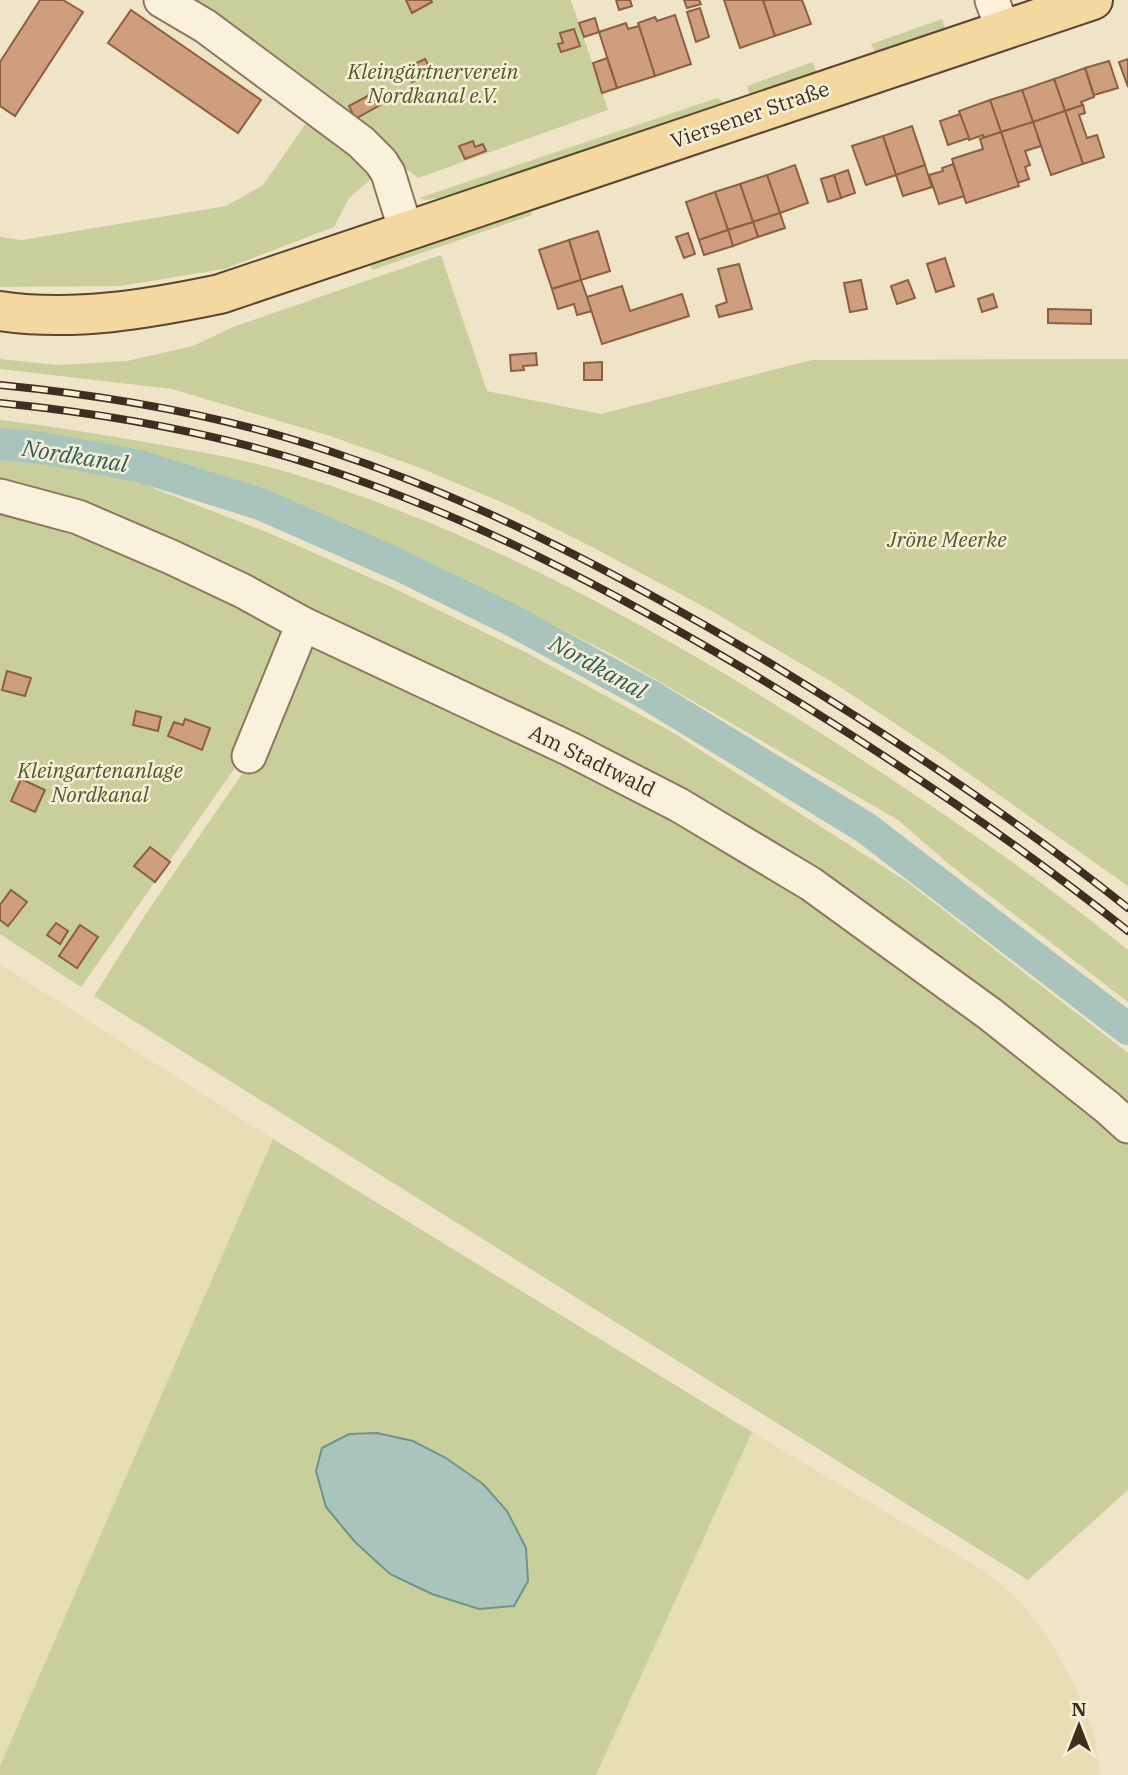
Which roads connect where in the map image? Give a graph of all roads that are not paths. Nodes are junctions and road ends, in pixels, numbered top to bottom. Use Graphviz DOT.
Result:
graph roads {
  1 [pos="161,0"];
  2 [pos="1093,0"];
  3 [pos="997,15"];
  4 [pos="407,231"];
  5 [pos="0,311"];
  6 [pos="0,496"];
  7 [pos="303,624"];
  8 [pos="248,756"];
  9 [pos="1128,1126"];
  1 -- 4 [label="street"];
  2 -- 3 [label="main road, Viersener Straße"];
  3 -- 4 [label="main road, Viersener Straße"];
  4 -- 5 [label="main road, Viersener Straße"];
  6 -- 7 [label="street, Am Stadtwald"];
  7 -- 8 [label="street"];
  7 -- 9 [label="street, Am Stadtwald"];
}
